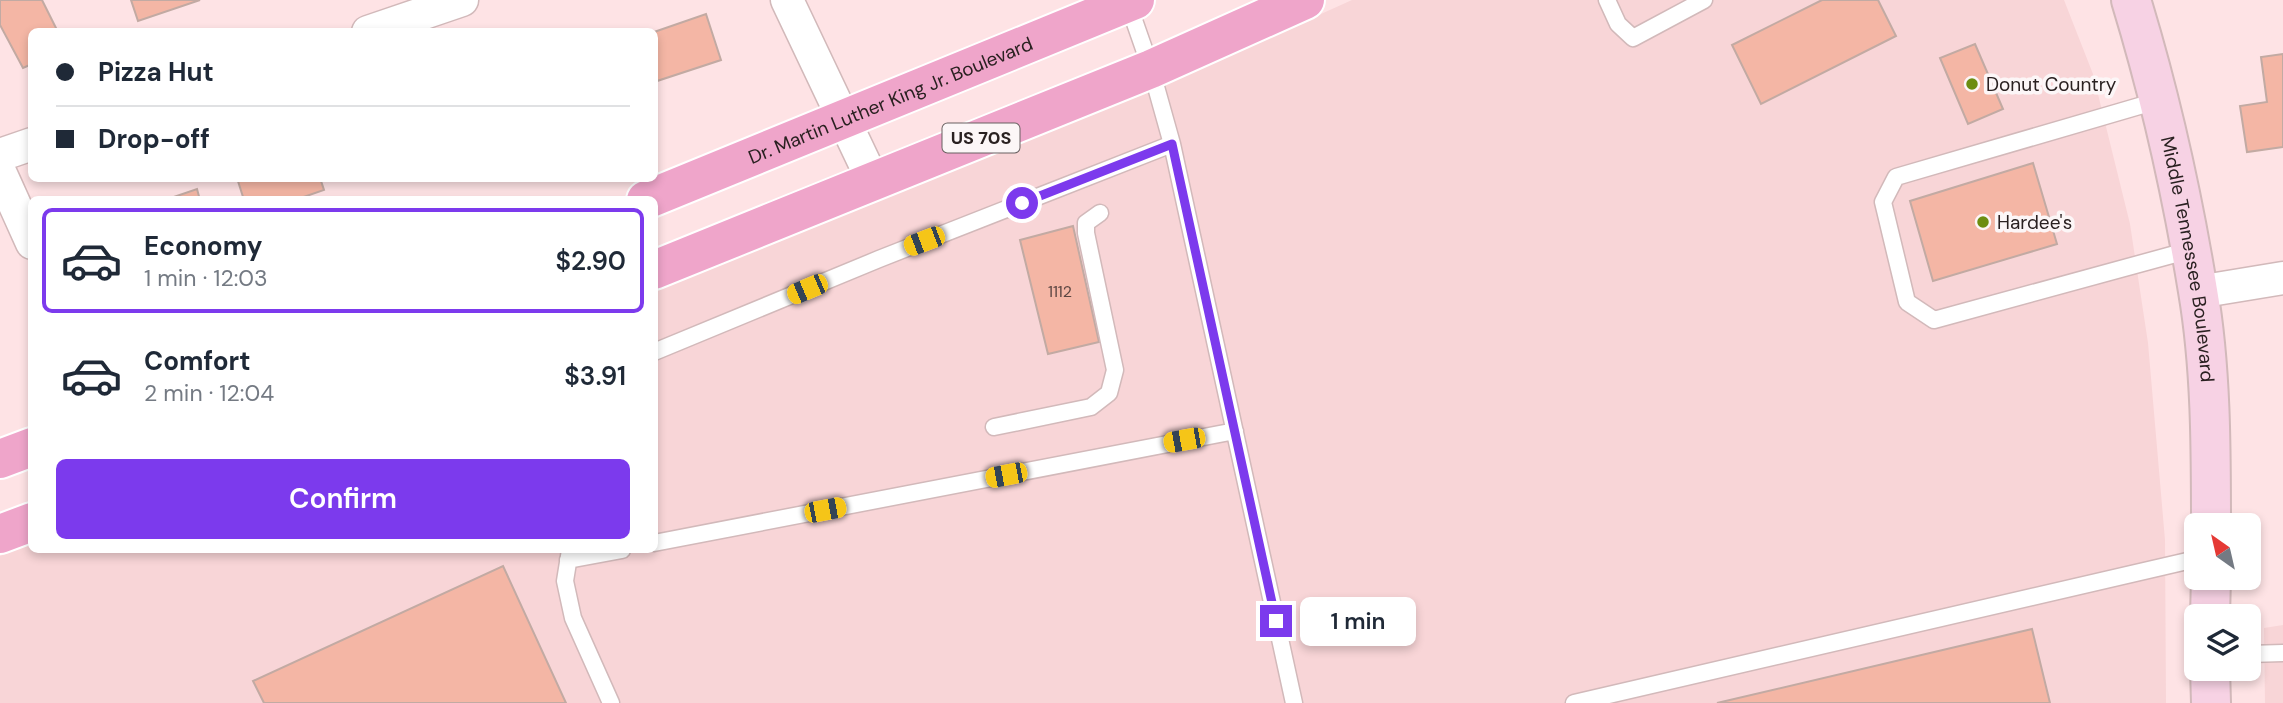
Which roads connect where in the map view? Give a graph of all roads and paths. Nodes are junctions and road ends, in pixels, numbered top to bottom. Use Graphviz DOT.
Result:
graph roads {
  1 [pos="462,0"];
  2 [pos="787,0"];
  3 [pos="1305,0"];
  4 [pos="1607,0"];
  5 [pos="1704,0"];
  6 [pos="2131,0"];
  7 [pos="1132,2"];
  8 [pos="380,28"];
  9 [pos="1151,69"];
  10 [pos="2160,100"];
  11 [pos="844,119"];
  12 [pos="1172,144"];
  13 [pos="28,145"];
  14 [pos="0,155"];
  15 [pos="0,172"];
  16 [pos="873,181"];
  17 [pos="656,196"];
  18 [pos="1100,213"];
  19 [pos="28,234"];
  20 [pos="2190,250"];
  21 [pos="658,268"];
  22 [pos="2283,278"];
  23 [pos="2199,292"];
  24 [pos="658,350"];
  25 [pos="994,427"];
  26 [pos="1235,431"];
  27 [pos="28,448"];
  28 [pos="0,459"];
  29 [pos="2211,513"];
  30 [pos="28,524"];
  31 [pos="0,534"];
  32 [pos="658,542"];
  33 [pos="590,553"];
  34 [pos="569,555"];
  35 [pos="2184,562"];
  36 [pos="2283,653"];
  37 [pos="2261,654"];
  38 [pos="2210,681"];
  39 [pos="611,703"];
  40 [pos="1294,703"];
  41 [pos="1574,703"];
  42 [pos="2211,703"];
  1 -- 8 [label="street"];
  2 -- 11 [label="street"];
  3 -- 9 [label="main road, US 70S"];
  4 -- 5 [label="lane"];
  6 -- 10 [label="main road, Middle Tennessee Boulevard"];
  7 -- 9 [label="lane"];
  7 -- 11 [label="main road, Dr. Martin Luther King Jr. Boulevard"];
  9 -- 12 [label="lane"];
  9 -- 16 [label="main road, US 70S"];
  10 -- 20 [label="main road, Middle Tennessee Boulevard"];
  10 -- 20 [label="lane"];
  11 -- 16 [label="street"];
  11 -- 17 [label="main road, Dr. Martin Luther King Jr. Boulevard"];
  12 -- 24 [label="lane"];
  12 -- 26 [label="lane"];
  13 -- 14 [label="street"];
  15 -- 19 [label="street"];
  16 -- 21 [label="main road, US 70S"];
  18 -- 25 [label="lane"];
  20 -- 23 [label="main road, Middle Tennessee Boulevard"];
  22 -- 23 [label="street"];
  23 -- 29 [label="main road, Middle Tennessee Boulevard"];
  26 -- 32 [label="lane"];
  26 -- 40 [label="lane"];
  27 -- 28 [label="main road"];
  30 -- 31 [label="main road"];
  33 -- 34 [label="lane"];
  34 -- 39 [label="lane"];
  35 -- 41 [label="lane"];
  36 -- 37 [label="lane"];
  38 -- 42 [label="main road"];
}
